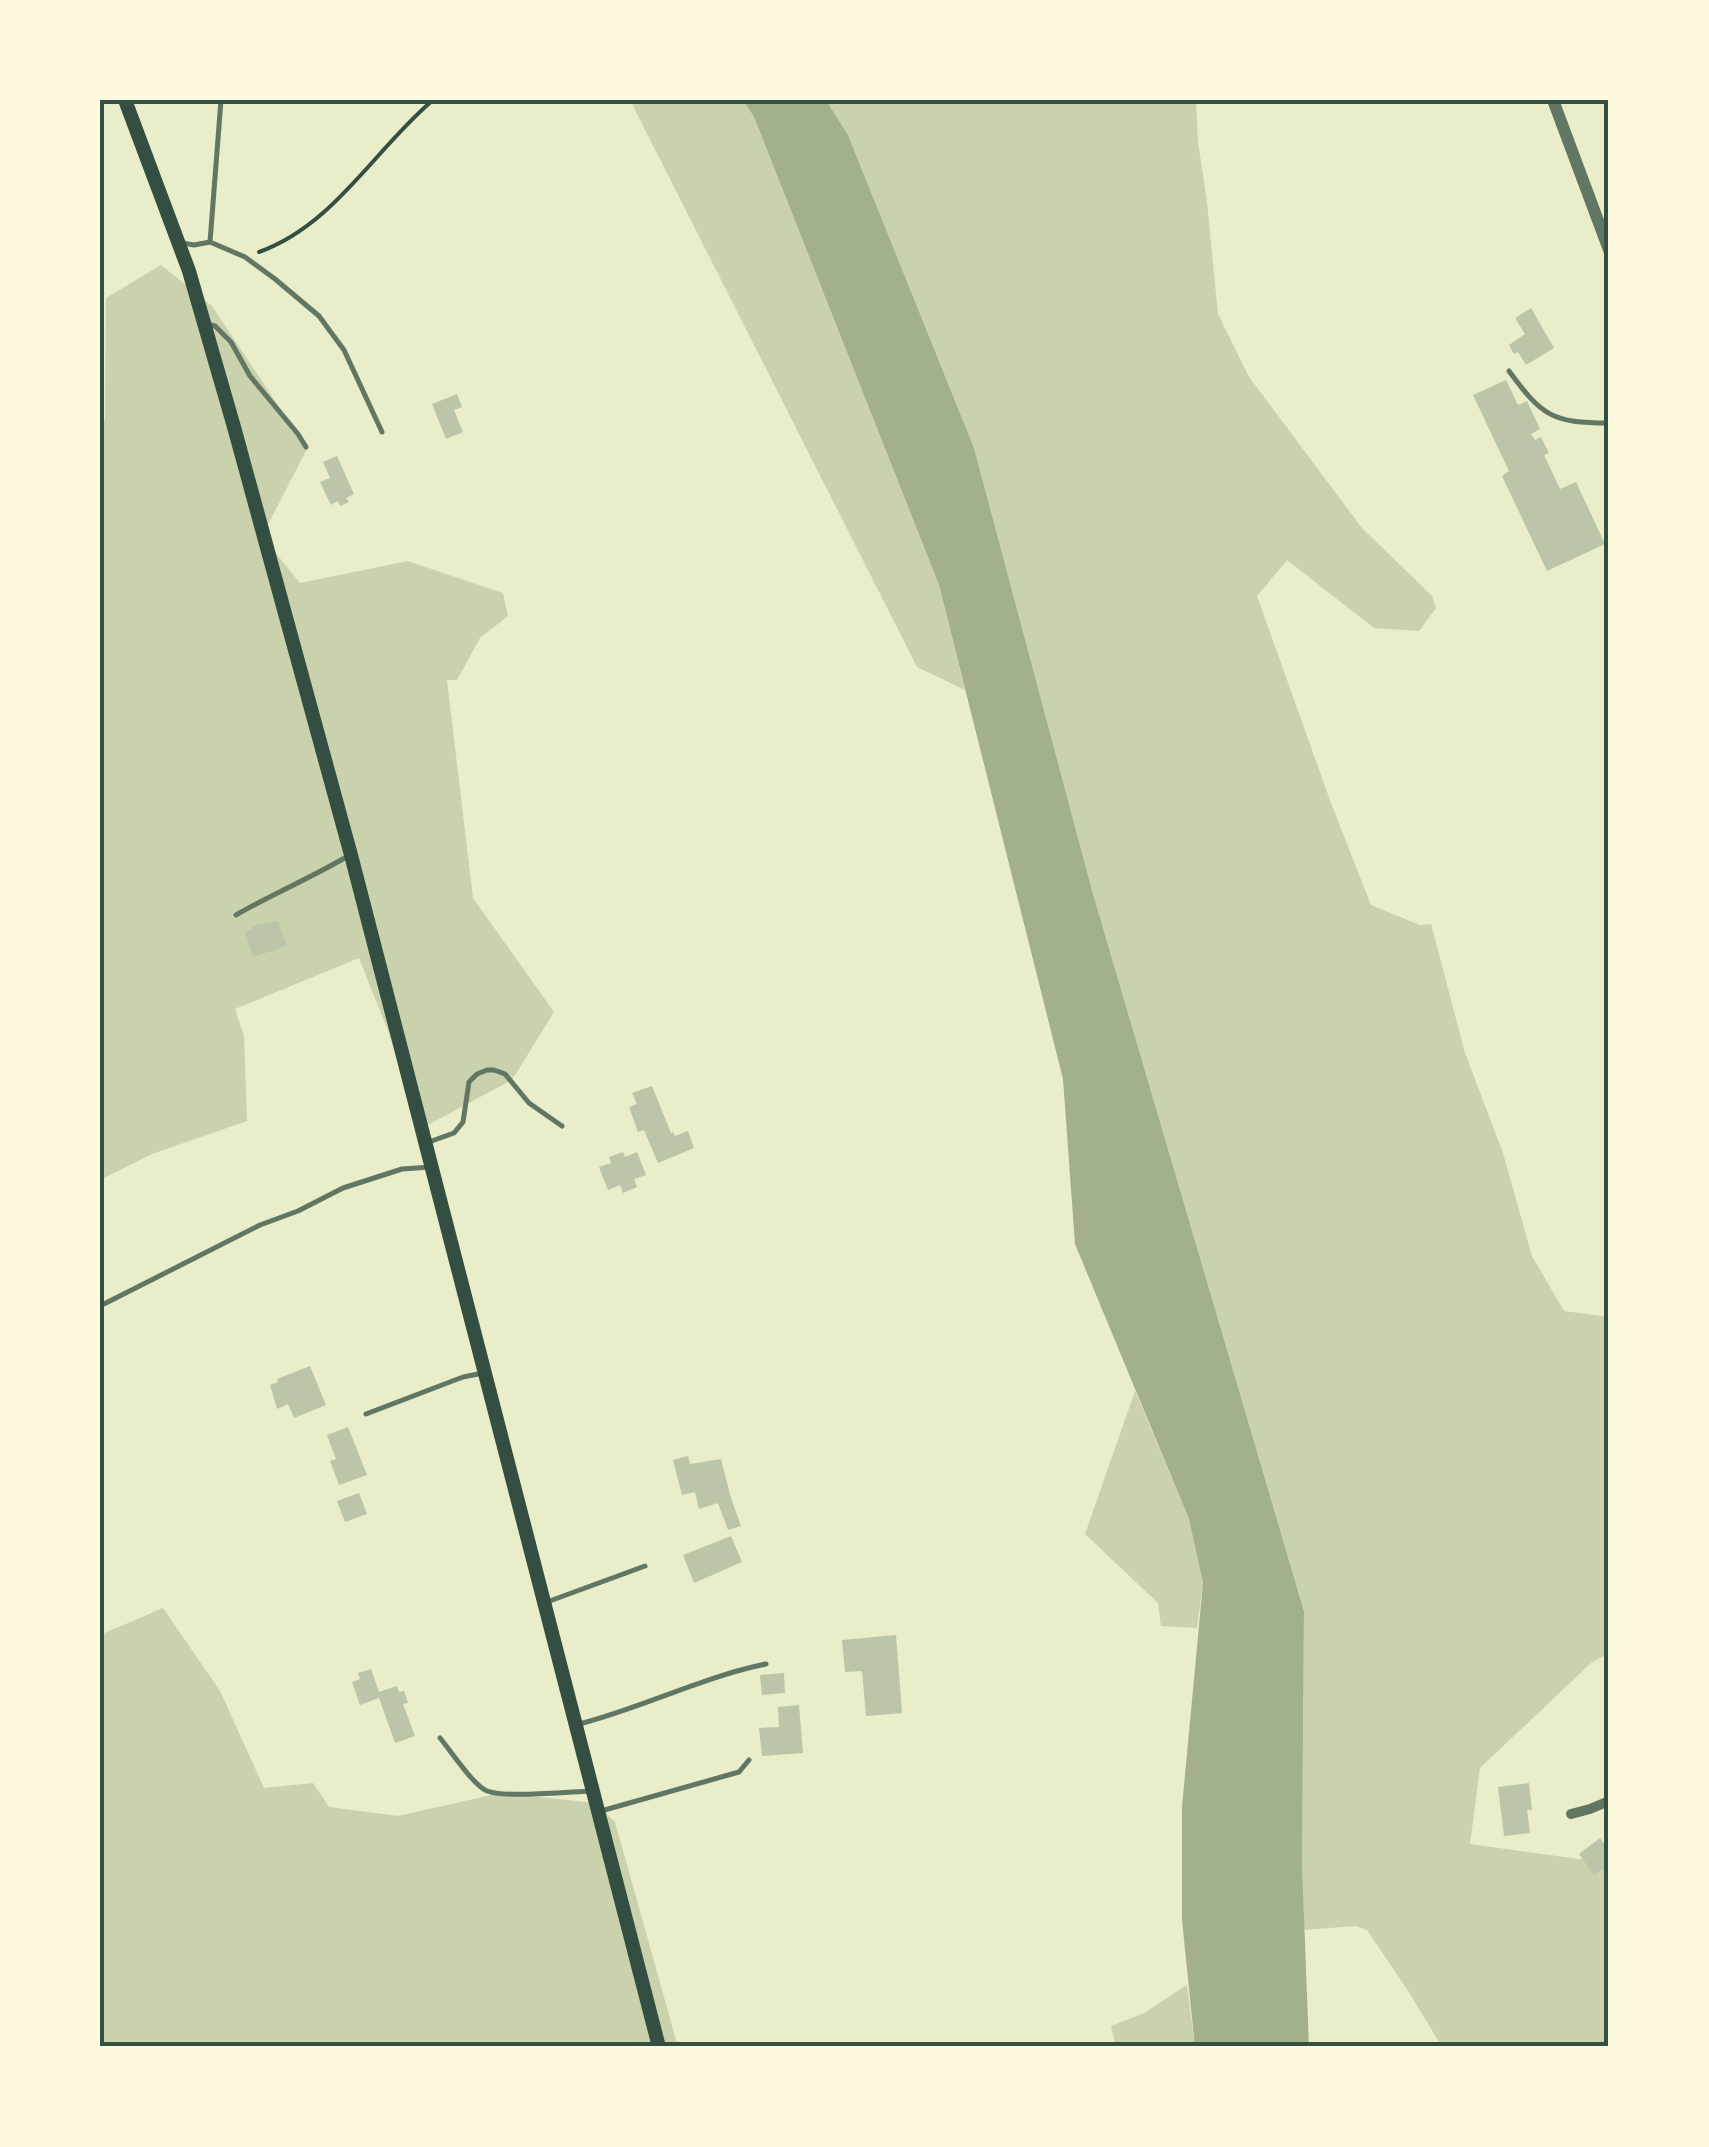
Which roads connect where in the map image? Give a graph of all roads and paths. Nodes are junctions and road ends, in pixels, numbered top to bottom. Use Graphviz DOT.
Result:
graph roads {
  1 [pos="125,100"];
  2 [pos="222,100"];
  3 [pos="433,100"];
  4 [pos="1553,100"];
  5 [pos="179,242"];
  6 [pos="210,242"];
  7 [pos="1609,250"];
  8 [pos="245,257"];
  9 [pos="204,324"];
  10 [pos="1508,371"];
  11 [pos="1609,422"];
  12 [pos="382,432"];
  13 [pos="306,448"];
  14 [pos="351,855"];
  15 [pos="236,915"];
  16 [pos="562,1126"];
  17 [pos="426,1143"];
  18 [pos="432,1166"];
  19 [pos="100,1306"];
  20 [pos="486,1372"];
  21 [pos="366,1414"];
  22 [pos="645,1566"];
  23 [pos="544,1602"];
  24 [pos="766,1664"];
  25 [pos="576,1725"];
  26 [pos="440,1738"];
  27 [pos="749,1760"];
  28 [pos="593,1791"];
  29 [pos="1609,1801"];
  30 [pos="598,1812"];
  31 [pos="1571,1814"];
  32 [pos="659,2047"];
  1 -- 5 [label="main road"];
  2 -- 6 [label="lane"];
  3 -- 8 [label="path"];
  4 -- 7 [label="street"];
  5 -- 6 [label="lane"];
  5 -- 9 [label="main road"];
  6 -- 8 [label="lane"];
  8 -- 12 [label="lane"];
  9 -- 13 [label="lane"];
  9 -- 14 [label="main road"];
  10 -- 11 [label="lane"];
  14 -- 15 [label="lane"];
  14 -- 17 [label="main road"];
  16 -- 17 [label="lane"];
  17 -- 18 [label="main road"];
  18 -- 19 [label="lane"];
  18 -- 20 [label="main road"];
  20 -- 21 [label="lane"];
  20 -- 23 [label="main road"];
  22 -- 23 [label="lane"];
  23 -- 25 [label="main road"];
  24 -- 25 [label="lane"];
  25 -- 28 [label="main road"];
  26 -- 28 [label="lane"];
  27 -- 30 [label="lane"];
  28 -- 30 [label="main road"];
  29 -- 31 [label="street"];
  30 -- 32 [label="main road"];
}
